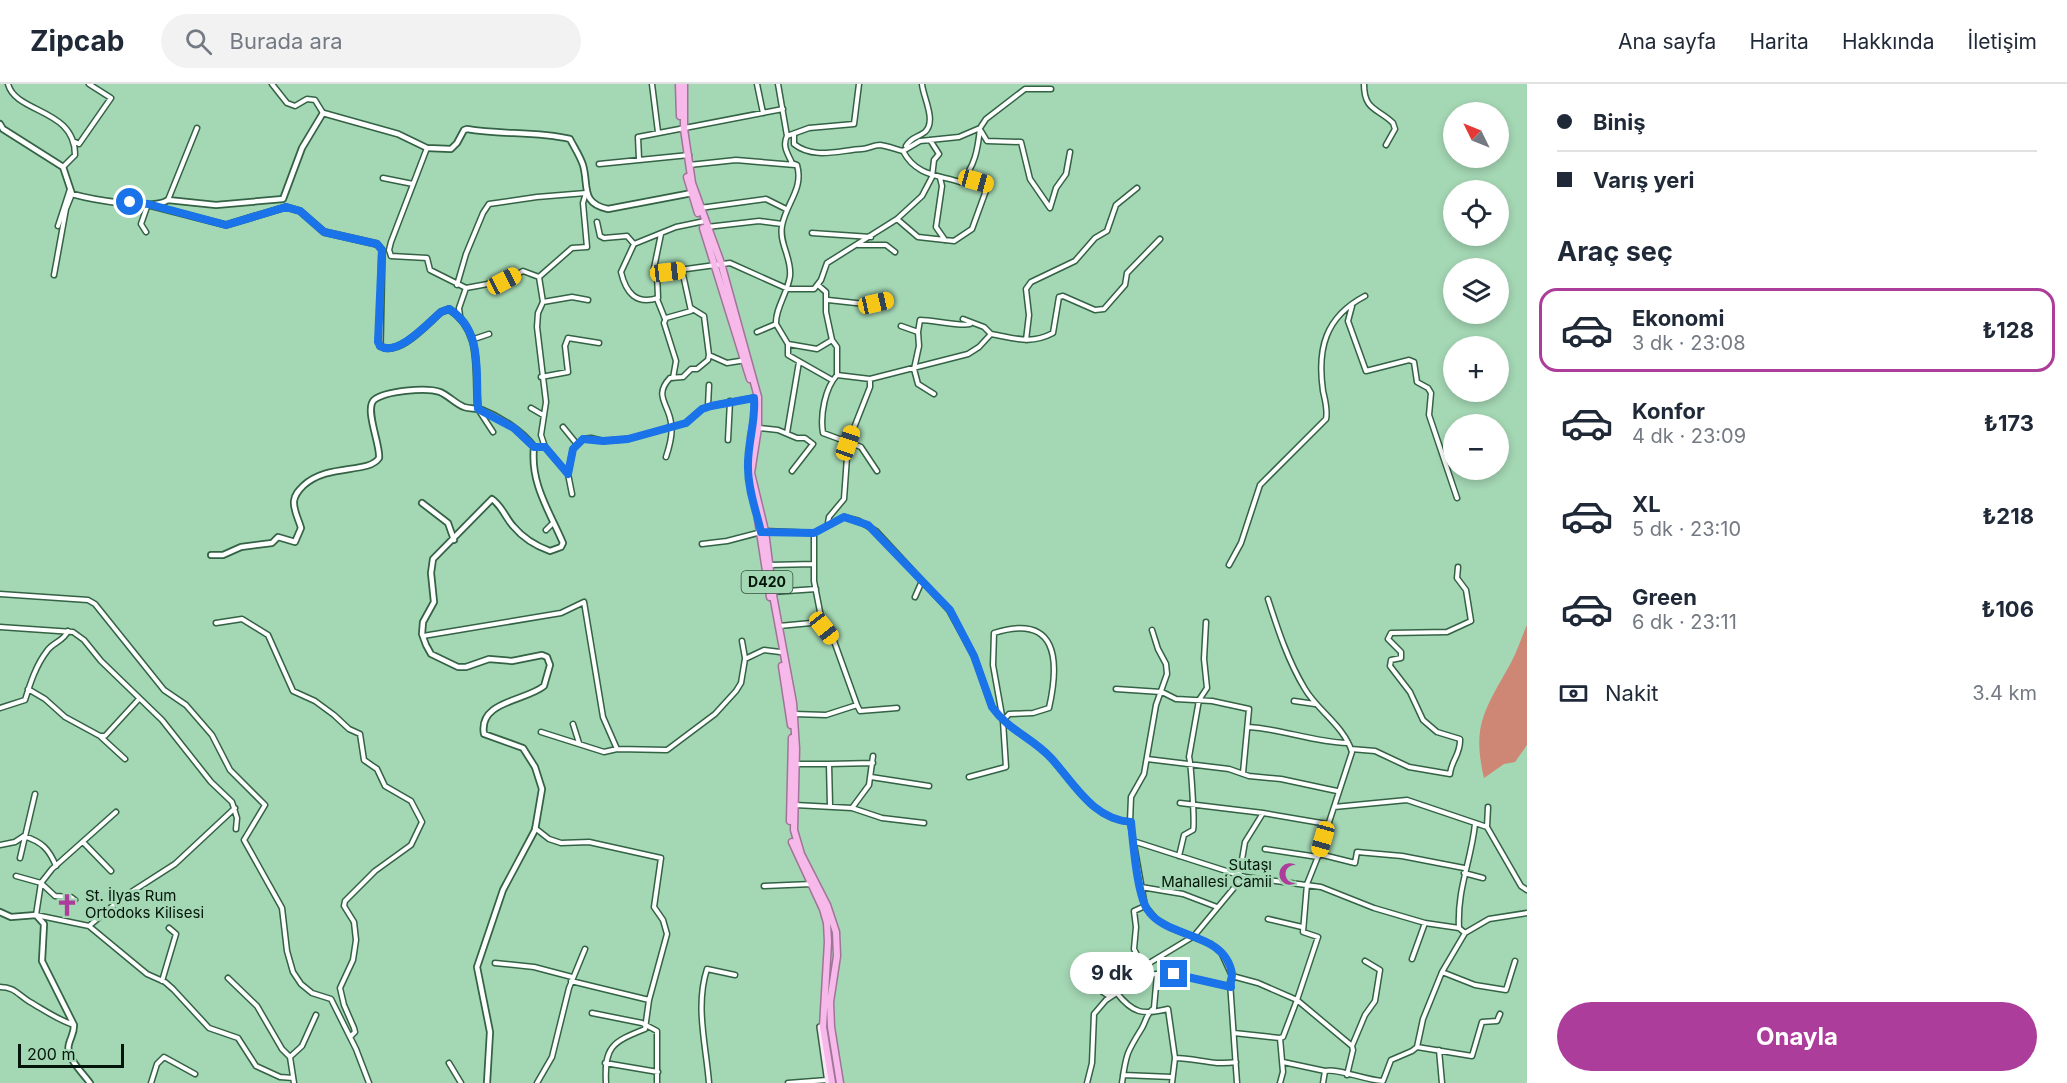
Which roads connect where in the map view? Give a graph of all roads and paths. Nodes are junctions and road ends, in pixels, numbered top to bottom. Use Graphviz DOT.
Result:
graph roads {
  1 [pos="8,84"];
  2 [pos="89,84"];
  3 [pos="272,84"];
  4 [pos="652,84"];
  5 [pos="679,84"];
  6 [pos="684,84"];
  7 [pos="757,84"];
  8 [pos="778,84"];
  9 [pos="859,84"];
  10 [pos="921,84"];
  11 [pos="1364,84"];
  12 [pos="1026,87"];
  13 [pos="1050,89"];
  14 [pos="783,109"];
  15 [pos="323,113"];
  16 [pos="763,113"];
  17 [pos="0,124"];
  18 [pos="980,128"];
  19 [pos="197,129"];
  20 [pos="683,129"];
  21 [pos="658,132"];
  22 [pos="794,134"];
  23 [pos="787,136"];
  24 [pos="930,140"];
  25 [pos="75,142"];
  26 [pos="1386,145"];
  27 [pos="427,148"];
  28 [pos="904,149"];
  29 [pos="1070,152"];
  30 [pos="688,156"];
  31 [pos="639,159"];
  32 [pos="599,164"];
  33 [pos="688,165"];
  34 [pos="797,165"];
  35 [pos="63,167"];
  36 [pos="932,177"];
  37 [pos="966,177"];
  38 [pos="383,178"];
  39 [pos="940,178"];
  40 [pos="413,184"];
  41 [pos="1137,188"];
  42 [pos="71,191"];
  43 [pos="586,193"];
  44 [pos="692,193"];
  45 [pos="168,200"];
  46 [pos="148,204"];
  47 [pos="700,208"];
  48 [pos="786,209"];
  49 [pos="897,219"];
  50 [pos="597,222"];
  51 [pos="704,223"];
  52 [pos="782,224"];
  53 [pos="58,226"];
  54 [pos="146,232"];
  55 [pos="812,233"];
  56 [pos="661,234"];
  57 [pos="871,237"];
  58 [pos="1160,239"];
  59 [pos="945,240"];
  60 [pos="634,244"];
  61 [pos="858,245"];
  62 [pos="895,252"];
  63 [pos="719,263"];
  64 [pos="682,270"];
  65 [pos="657,273"];
  66 [pos="54,275"];
  67 [pos="539,278"];
  68 [pos="457,285"];
  69 [pos="818,285"];
  70 [pos="466,288"];
  71 [pos="788,289"];
  72 [pos="1365,296"];
  73 [pos="656,299"];
  74 [pos="588,300"];
  75 [pos="828,300"];
  76 [pos="888,300"];
  77 [pos="543,302"];
  78 [pos="1352,306"];
  79 [pos="691,308"];
  80 [pos="460,316"];
  81 [pos="963,319"];
  82 [pos="665,320"];
  83 [pos="970,323"];
  84 [pos="776,324"];
  85 [pos="901,326"];
  86 [pos="757,332"];
  87 [pos="918,332"];
  88 [pos="489,334"];
  89 [pos="991,334"];
  90 [pos="474,339"];
  91 [pos="832,340"];
  92 [pos="1026,341"];
  93 [pos="599,343"];
  94 [pos="789,344"];
  95 [pos="709,355"];
  96 [pos="747,360"];
  97 [pos="799,362"];
  98 [pos="914,369"];
  99 [pos="837,375"];
  100 [pos="543,377"];
  101 [pos="673,378"];
  102 [pos="870,379"];
  103 [pos="832,380"];
  104 [pos="709,385"];
  105 [pos="934,394"];
  106 [pos="756,397"];
  107 [pos="730,401"];
  108 [pos="708,407"];
  109 [pos="531,408"];
  110 [pos="478,409"];
  111 [pos="543,416"];
  112 [pos="672,426"];
  113 [pos="563,427"];
  114 [pos="758,428"];
  115 [pos="493,432"];
  116 [pos="787,433"];
  117 [pos="728,440"];
  118 [pos="576,443"];
  119 [pos="848,443"];
  120 [pos="534,447"];
  121 [pos="545,447"];
  122 [pos="666,458"];
  123 [pos="792,471"];
  124 [pos="877,471"];
  125 [pos="568,474"];
  126 [pos="572,494"];
  127 [pos="1457,498"];
  128 [pos="422,503"];
  129 [pos="828,523"];
  130 [pos="552,524"];
  131 [pos="546,530"];
  132 [pos="763,531"];
  133 [pos="814,533"];
  134 [pos="454,540"];
  135 [pos="702,544"];
  136 [pos="211,555"];
  137 [pos="814,564"];
  138 [pos="770,565"];
  139 [pos="1229,565"];
  140 [pos="1458,567"];
  141 [pos="922,581"];
  142 [pos="816,589"];
  143 [pos="773,592"];
  144 [pos="0,594"];
  145 [pos="915,597"];
  146 [pos="1268,599"];
  147 [pos="1206,621"];
  148 [pos="822,622"];
  149 [pos="216,623"];
  150 [pos="779,626"];
  151 [pos="0,627"];
  152 [pos="1152,630"];
  153 [pos="68,631"];
  154 [pos="423,636"];
  155 [pos="742,641"];
  156 [pos="780,652"];
  157 [pos="745,659"];
  158 [pos="28,689"];
  159 [pos="1116,689"];
  160 [pos="1162,692"];
  161 [pos="138,700"];
  162 [pos="1199,700"];
  163 [pos="1294,701"];
  164 [pos="1316,704"];
  165 [pos="857,705"];
  166 [pos="0,708"];
  167 [pos="897,708"];
  168 [pos="794,714"];
  169 [pos="1003,721"];
  170 [pos="573,724"];
  171 [pos="1249,727"];
  172 [pos="541,732"];
  173 [pos="100,736"];
  174 [pos="579,743"];
  175 [pos="1347,743"];
  176 [pos="617,749"];
  177 [pos="1351,749"];
  178 [pos="873,756"];
  179 [pos="125,759"];
  180 [pos="1147,759"];
  181 [pos="873,763"];
  182 [pos="830,764"];
  183 [pos="795,765"];
  184 [pos="1192,766"];
  185 [pos="1243,773"];
  186 [pos="871,777"];
  187 [pos="969,777"];
  188 [pos="929,786"];
  189 [pos="1337,791"];
  190 [pos="35,794"];
  191 [pos="1180,803"];
  192 [pos="1191,803"];
  193 [pos="794,806"];
  194 [pos="830,806"];
  195 [pos="1334,807"];
  196 [pos="1488,807"];
  197 [pos="235,808"];
  198 [pos="852,808"];
  199 [pos="116,812"];
  200 [pos="1263,813"];
  201 [pos="1131,822"];
  202 [pos="924,823"];
  203 [pos="1328,824"];
  204 [pos="1475,824"];
  205 [pos="1487,827"];
  206 [pos="535,828"];
  207 [pos="236,829"];
  208 [pos="24,836"];
  209 [pos="1133,841"];
  210 [pos="83,842"];
  211 [pos="0,845"];
  212 [pos="1265,849"];
  213 [pos="1477,850"];
  214 [pos="1469,851"];
  215 [pos="1318,855"];
  216 [pos="1179,856"];
  217 [pos="21,858"];
  218 [pos="56,866"];
  219 [pos="111,871"];
  220 [pos="1464,871"];
  221 [pos="1239,875"];
  222 [pos="16,876"];
  223 [pos="1483,878"];
  224 [pos="41,883"];
  225 [pos="812,884"];
  226 [pos="1307,884"];
  227 [pos="764,886"];
  228 [pos="1141,887"];
  229 [pos="1527,890"];
  230 [pos="75,900"];
  231 [pos="1145,906"];
  232 [pos="1217,907"];
  233 [pos="0,912"];
  234 [pos="1527,913"];
  235 [pos="36,915"];
  236 [pos="1268,919"];
  237 [pos="1425,923"];
  238 [pos="89,926"];
  239 [pos="1302,927"];
  240 [pos="169,928"];
  241 [pos="1459,928"];
  242 [pos="1465,933"];
  243 [pos="1194,936"];
  244 [pos="585,949"];
  245 [pos="1412,959"];
  246 [pos="1365,961"];
  247 [pos="1515,961"];
  248 [pos="495,963"];
  249 [pos="1143,969"];
  250 [pos="1442,972"];
  251 [pos="1174,974"];
  252 [pos="735,975"];
  253 [pos="1138,975"];
  254 [pos="1232,976"];
  255 [pos="228,978"];
  256 [pos="572,979"];
  257 [pos="162,981"];
  258 [pos="1089,983"];
  259 [pos="0,987"];
  260 [pos="1231,987"];
  261 [pos="1116,992"];
  262 [pos="1110,997"];
  263 [pos="649,1000"];
  264 [pos="1297,1000"];
  265 [pos="592,1013"];
  266 [pos="1147,1014"];
  267 [pos="1500,1014"];
  268 [pos="316,1015"];
  269 [pos="74,1025"];
  270 [pos="645,1025"];
  271 [pos="1234,1033"];
  272 [pos="350,1037"];
  273 [pos="1280,1038"];
  274 [pos="1352,1046"];
  275 [pos="1417,1047"];
  276 [pos="1439,1050"];
  277 [pos="290,1057"];
  278 [pos="1175,1058"];
  279 [pos="449,1062"];
  280 [pos="1236,1062"];
  281 [pos="1283,1062"];
  282 [pos="605,1063"];
  283 [pos="1325,1071"];
  284 [pos="658,1072"];
  285 [pos="195,1074"];
  286 [pos="1123,1075"];
  287 [pos="1347,1076"];
  288 [pos="1172,1077"];
  289 [pos="294,1081"];
  290 [pos="829,1082"];
  291 [pos="1382,1082"];
  292 [pos="90,1083"];
  293 [pos="151,1083"];
  294 [pos="369,1083"];
  295 [pos="461,1083"];
  296 [pos="487,1083"];
  297 [pos="537,1083"];
  298 [pos="606,1083"];
  299 [pos="657,1083"];
  300 [pos="662,1083"];
  301 [pos="709,1083"];
  302 [pos="788,1083"];
  303 [pos="840,1083"];
  304 [pos="1087,1083"];
  305 [pos="1122,1083"];
  306 [pos="1172,1083"];
  307 [pos="1237,1083"];
  308 [pos="1280,1083"];
  309 [pos="1323,1083"];
  310 [pos="1442,1083"];
  1 -- 25 [label="street"];
  2 -- 25 [label="street"];
  3 -- 15 [label="street"];
  4 -- 21 [label="street"];
  5 -- 20 [label="highway, D420"];
  6 -- 20 [label="highway, D420"];
  7 -- 16 [label="street"];
  8 -- 14 [label="street"];
  9 -- 22 [label="street"];
  10 -- 28 [label="street"];
  11 -- 26 [label="street"];
  12 -- 13 [label="street"];
  12 -- 18 [label="street"];
  14 -- 16 [label="street"];
  14 -- 23 [label="street"];
  15 -- 27 [label="street"];
  15 -- 45 [label="street"];
  16 -- 20 [label="street"];
  17 -- 35 [label="street"];
  18 -- 24 [label="street"];
  18 -- 29 [label="street"];
  18 -- 37 [label="street"];
  19 -- 45 [label="street"];
  20 -- 21 [label="street"];
  20 -- 30 [label="highway, D420"];
  21 -- 31 [label="street"];
  22 -- 23 [label="street"];
  22 -- 28 [label="street"];
  23 -- 34 [label="street"];
  24 -- 28 [label="street"];
  24 -- 36 [label="street"];
  25 -- 35 [label="street"];
  27 -- 40 [label="street"];
  27 -- 43 [label="street"];
  28 -- 36 [label="street"];
  30 -- 31 [label="street"];
  30 -- 33 [label="highway, D420"];
  30 -- 44 [label="highway, D420"];
  31 -- 32 [label="street"];
  33 -- 34 [label="street"];
  33 -- 44 [label="highway, D420"];
  34 -- 48 [label="street"];
  35 -- 42 [label="street"];
  36 -- 39 [label="street"];
  36 -- 49 [label="street"];
  37 -- 39 [label="street"];
  37 -- 59 [label="street"];
  38 -- 40 [label="street"];
  39 -- 59 [label="street"];
  40 -- 68 [label="street"];
  41 -- 92 [label="street"];
  42 -- 46 [label="street"];
  42 -- 53 [label="street"];
  42 -- 66 [label="street"];
  43 -- 44 [label="street"];
  43 -- 67 [label="street"];
  43 -- 68 [label="street"];
  44 -- 47 [label="highway, D420"];
  44 -- 51 [label="highway, D420"];
  45 -- 46 [label="street"];
  46 -- 54 [label="street"];
  46 -- 80 [label="street"];
  47 -- 48 [label="street"];
  47 -- 51 [label="highway, D420"];
  48 -- 52 [label="street"];
  49 -- 57 [label="street"];
  49 -- 59 [label="street"];
  50 -- 60 [label="street"];
  51 -- 52 [label="street"];
  51 -- 56 [label="street"];
  51 -- 63 [label="highway, D420"];
  52 -- 71 [label="street"];
  55 -- 57 [label="street"];
  56 -- 60 [label="street"];
  56 -- 65 [label="street"];
  57 -- 61 [label="street"];
  58 -- 92 [label="street"];
  60 -- 73 [label="street"];
  61 -- 62 [label="street"];
  61 -- 69 [label="street"];
  63 -- 64 [label="street"];
  63 -- 71 [label="street"];
  63 -- 96 [label="highway, D420"];
  64 -- 65 [label="street"];
  64 -- 79 [label="street"];
  65 -- 73 [label="street"];
  67 -- 70 [label="street"];
  67 -- 77 [label="street"];
  68 -- 70 [label="street"];
  69 -- 71 [label="street"];
  69 -- 75 [label="street"];
  70 -- 80 [label="street"];
  71 -- 84 [label="street"];
  72 -- 78 [label="street"];
  73 -- 82 [label="street"];
  74 -- 77 [label="street"];
  75 -- 76 [label="street"];
  75 -- 91 [label="street"];
  77 -- 100 [label="street"];
  78 -- 127 [label="street"];
  78 -- 139 [label="street"];
  79 -- 82 [label="street"];
  79 -- 95 [label="street"];
  80 -- 90 [label="street"];
  81 -- 83 [label="street"];
  82 -- 101 [label="street"];
  83 -- 87 [label="street"];
  83 -- 89 [label="street"];
  84 -- 86 [label="street"];
  84 -- 94 [label="street"];
  85 -- 87 [label="street"];
  87 -- 98 [label="street"];
  88 -- 90 [label="street"];
  89 -- 92 [label="street"];
  89 -- 98 [label="street"];
  90 -- 110 [label="street"];
  91 -- 94 [label="street"];
  91 -- 99 [label="street"];
  93 -- 100 [label="street"];
  94 -- 97 [label="street"];
  95 -- 96 [label="street"];
  95 -- 101 [label="street"];
  96 -- 106 [label="highway, D420"];
  97 -- 103 [label="street"];
  97 -- 116 [label="street"];
  98 -- 102 [label="street"];
  98 -- 105 [label="street"];
  99 -- 102 [label="street"];
  99 -- 103 [label="street"];
  100 -- 111 [label="street"];
  101 -- 112 [label="street"];
  102 -- 119 [label="street"];
  103 -- 119 [label="street"];
  104 -- 108 [label="street"];
  106 -- 107 [label="street"];
  106 -- 114 [label="highway, D420"];
  106 -- 132 [label="highway, D420"];
  107 -- 108 [label="street"];
  107 -- 117 [label="street"];
  108 -- 112 [label="street"];
  109 -- 111 [label="street"];
  110 -- 115 [label="street"];
  110 -- 120 [label="street"];
  110 -- 136 [label="street"];
  111 -- 121 [label="street"];
  112 -- 118 [label="street"];
  112 -- 122 [label="street"];
  113 -- 118 [label="street"];
  114 -- 116 [label="street"];
  114 -- 132 [label="highway, D420"];
  116 -- 123 [label="street"];
  118 -- 125 [label="street"];
  119 -- 124 [label="street"];
  119 -- 129 [label="street"];
  120 -- 121 [label="street"];
  120 -- 130 [label="street"];
  121 -- 125 [label="street"];
  125 -- 126 [label="street"];
  128 -- 134 [label="street"];
  129 -- 133 [label="street"];
  129 -- 141 [label="street"];
  130 -- 131 [label="street"];
  130 -- 134 [label="street"];
  132 -- 133 [label="street"];
  132 -- 135 [label="street"];
  132 -- 138 [label="highway, D420"];
  132 -- 156 [label="highway, D420"];
  133 -- 137 [label="street"];
  134 -- 154 [label="street"];
  137 -- 138 [label="street"];
  137 -- 142 [label="street"];
  138 -- 143 [label="highway, D420"];
  140 -- 177 [label="street"];
  141 -- 145 [label="street"];
  141 -- 169 [label="street"];
  142 -- 143 [label="street"];
  142 -- 148 [label="street"];
  143 -- 150 [label="highway, D420"];
  144 -- 272 [label="street"];
  146 -- 164 [label="street"];
  147 -- 162 [label="street"];
  148 -- 150 [label="street"];
  148 -- 165 [label="street"];
  149 -- 272 [label="street"];
  150 -- 168 [label="highway, D420"];
  151 -- 153 [label="street"];
  152 -- 160 [label="street"];
  153 -- 158 [label="street"];
  153 -- 161 [label="street"];
  154 -- 176 [label="street"];
  154 -- 206 [label="street"];
  155 -- 157 [label="street"];
  156 -- 157 [label="street"];
  156 -- 225 [label="highway, D420"];
  157 -- 176 [label="street"];
  158 -- 166 [label="street"];
  158 -- 173 [label="street"];
  159 -- 160 [label="street"];
  160 -- 162 [label="street"];
  160 -- 180 [label="street"];
  161 -- 173 [label="street"];
  161 -- 197 [label="street"];
  162 -- 171 [label="street"];
  162 -- 184 [label="street"];
  163 -- 164 [label="street"];
  164 -- 175 [label="street"];
  165 -- 167 [label="street"];
  165 -- 168 [label="street"];
  168 -- 183 [label="highway, D420"];
  169 -- 169 [label="street"];
  169 -- 187 [label="street"];
  169 -- 201 [label="street"];
  170 -- 174 [label="street"];
  171 -- 175 [label="street"];
  171 -- 185 [label="street"];
  172 -- 174 [label="street"];
  173 -- 179 [label="street"];
  174 -- 176 [label="street"];
  175 -- 177 [label="street"];
  177 -- 189 [label="street"];
  178 -- 181 [label="street"];
  180 -- 184 [label="street"];
  180 -- 201 [label="street"];
  181 -- 182 [label="street"];
  181 -- 186 [label="street"];
  182 -- 183 [label="street"];
  182 -- 194 [label="street"];
  183 -- 193 [label="highway, D420"];
  184 -- 185 [label="street"];
  184 -- 192 [label="street"];
  185 -- 189 [label="street"];
  186 -- 188 [label="street"];
  186 -- 198 [label="street"];
  189 -- 195 [label="street"];
  190 -- 208 [label="street"];
  191 -- 192 [label="street"];
  192 -- 200 [label="street"];
  192 -- 216 [label="street"];
  193 -- 194 [label="street"];
  193 -- 303 [label="highway, D420"];
  194 -- 198 [label="street"];
  195 -- 203 [label="street"];
  195 -- 204 [label="street"];
  196 -- 205 [label="street"];
  197 -- 207 [label="street"];
  197 -- 238 [label="street"];
  198 -- 202 [label="street"];
  199 -- 210 [label="street"];
  200 -- 203 [label="street"];
  200 -- 221 [label="street"];
  201 -- 209 [label="street"];
  203 -- 215 [label="street"];
  204 -- 205 [label="street"];
  204 -- 214 [label="street"];
  205 -- 229 [label="street"];
  206 -- 263 [label="street"];
  206 -- 296 [label="street"];
  208 -- 211 [label="street"];
  208 -- 217 [label="street"];
  208 -- 218 [label="street"];
  209 -- 216 [label="street"];
  209 -- 228 [label="street"];
  210 -- 218 [label="street"];
  210 -- 219 [label="street"];
  212 -- 215 [label="street"];
  213 -- 214 [label="street"];
  214 -- 220 [label="street"];
  215 -- 220 [label="street"];
  215 -- 226 [label="street"];
  216 -- 221 [label="street"];
  218 -- 224 [label="street"];
  220 -- 223 [label="street"];
  220 -- 241 [label="street"];
  221 -- 226 [label="street"];
  221 -- 232 [label="street"];
  222 -- 224 [label="street"];
  224 -- 230 [label="street"];
  224 -- 235 [label="street"];
  225 -- 227 [label="street"];
  225 -- 290 [label="highway, D420"];
  226 -- 237 [label="street"];
  226 -- 239 [label="street"];
  228 -- 231 [label="street"];
  228 -- 232 [label="street"];
  231 -- 243 [label="street"];
  231 -- 249 [label="street"];
  232 -- 243 [label="street"];
  233 -- 235 [label="street"];
  234 -- 242 [label="street"];
  235 -- 238 [label="street"];
  235 -- 269 [label="street"];
  236 -- 239 [label="street"];
  237 -- 241 [label="street"];
  237 -- 245 [label="street"];
  238 -- 257 [label="street"];
  239 -- 264 [label="street"];
  240 -- 257 [label="street"];
  241 -- 242 [label="street"];
  242 -- 250 [label="street"];
  243 -- 249 [label="street"];
  243 -- 254 [label="street"];
  244 -- 256 [label="street"];
  246 -- 274 [label="street"];
  247 -- 250 [label="street"];
  248 -- 256 [label="street"];
  249 -- 253 [label="street"];
  250 -- 275 [label="street"];
  251 -- 260 [label="street"];
  252 -- 301 [label="street"];
  253 -- 261 [label="street"];
  253 -- 266 [label="street"];
  254 -- 260 [label="street"];
  254 -- 264 [label="street"];
  255 -- 277 [label="street"];
  256 -- 263 [label="street"];
  256 -- 297 [label="street"];
  257 -- 289 [label="street"];
  258 -- 262 [label="street"];
  259 -- 269 [label="street"];
  260 -- 271 [label="street"];
  261 -- 262 [label="street"];
  261 -- 266 [label="street"];
  262 -- 304 [label="street"];
  263 -- 270 [label="street"];
  264 -- 273 [label="street"];
  264 -- 274 [label="street"];
  265 -- 270 [label="street"];
  266 -- 278 [label="street"];
  266 -- 286 [label="street"];
  267 -- 276 [label="street"];
  268 -- 277 [label="street"];
  269 -- 292 [label="street"];
  270 -- 282 [label="street"];
  270 -- 284 [label="street"];
  271 -- 273 [label="street"];
  271 -- 280 [label="street"];
  272 -- 294 [label="street"];
  273 -- 281 [label="street"];
  274 -- 287 [label="street"];
  275 -- 276 [label="street"];
  275 -- 291 [label="street"];
  276 -- 310 [label="street"];
  277 -- 289 [label="street"];
  278 -- 280 [label="street"];
  278 -- 288 [label="street"];
  279 -- 295 [label="street"];
  280 -- 307 [label="street"];
  281 -- 283 [label="street"];
  281 -- 308 [label="street"];
  282 -- 284 [label="street"];
  282 -- 298 [label="street"];
  283 -- 287 [label="street"];
  283 -- 309 [label="street"];
  284 -- 299 [label="street"];
  285 -- 293 [label="street"];
  286 -- 288 [label="street"];
  286 -- 305 [label="street"];
  287 -- 291 [label="street"];
  288 -- 306 [label="street"];
  290 -- 302 [label="street"];
  299 -- 300 [label="street"];
}
